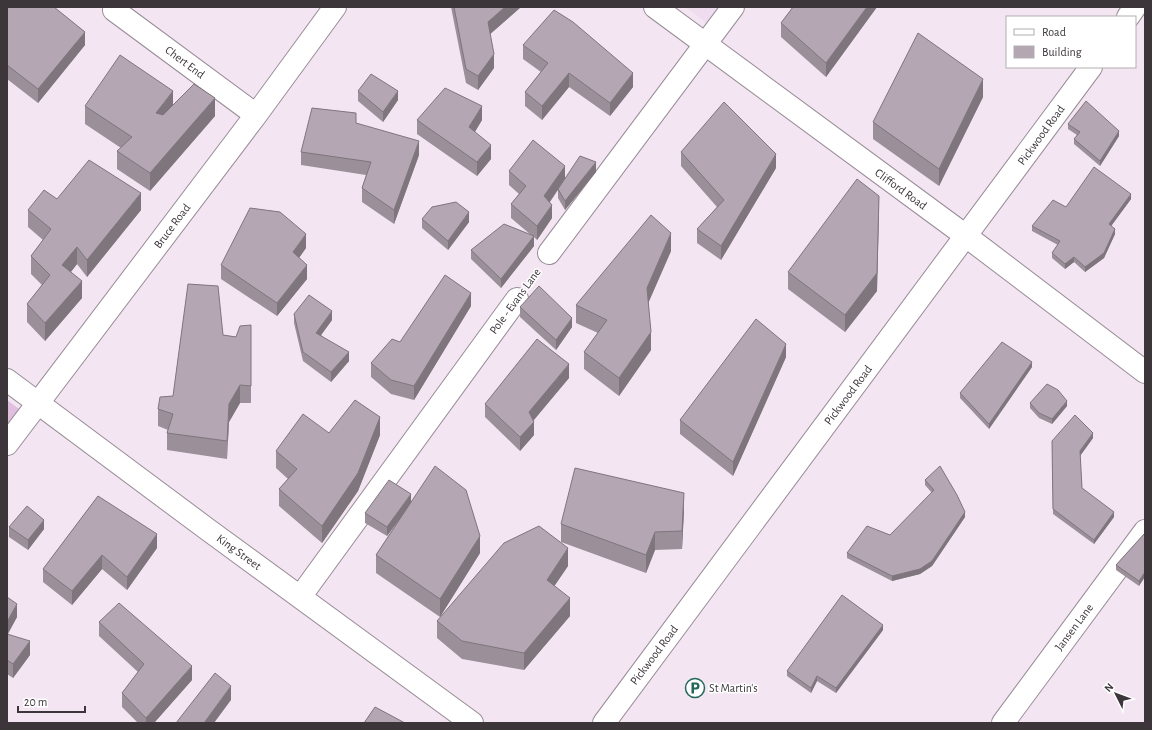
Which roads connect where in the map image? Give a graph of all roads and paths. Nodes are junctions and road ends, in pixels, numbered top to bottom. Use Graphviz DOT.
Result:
graph roads {
  1 [pos="335,7"];
  2 [pos="654,7"];
  3 [pos="733,7"];
  4 [pos="1135,7"];
  5 [pos="114,10"];
  6 [pos="1129,16"];
  7 [pos="705,44"];
  8 [pos="1090,68"];
  9 [pos="256,115"];
  10 [pos="966,236"];
  11 [pos="549,254"];
  12 [pos="517,299"];
  13 [pos="1145,372"];
  14 [pos="7,380"];
  15 [pos="38,402"];
  16 [pos="7,444"];
  17 [pos="1145,531"];
  18 [pos="300,597"];
  19 [pos="472,723"];
  20 [pos="604,723"];
  21 [pos="1003,723"];
  1 -- 9 [label="street, Bruce Road"];
  2 -- 7 [label="street, Clifford Road"];
  3 -- 7 [label="street"];
  4 -- 6 [label="street"];
  5 -- 9 [label="street, Chert End"];
  7 -- 10 [label="street, Clifford Road"];
  7 -- 11 [label="street"];
  8 -- 10 [label="street, Pickwood Road"];
  9 -- 15 [label="street, Bruce Road"];
  10 -- 13 [label="street, Clifford Road"];
  10 -- 20 [label="street, Pickwood Road"];
  11 -- 12 [label="path, Pole - Evans Lane"];
  12 -- 18 [label="street, Pole - Evans Lane"];
  14 -- 15 [label="street, King Street"];
  15 -- 16 [label="street, Bruce Road"];
  15 -- 18 [label="street, King Street"];
  17 -- 21 [label="street, Jansen Lane"];
  18 -- 19 [label="street, King Street"];
}
